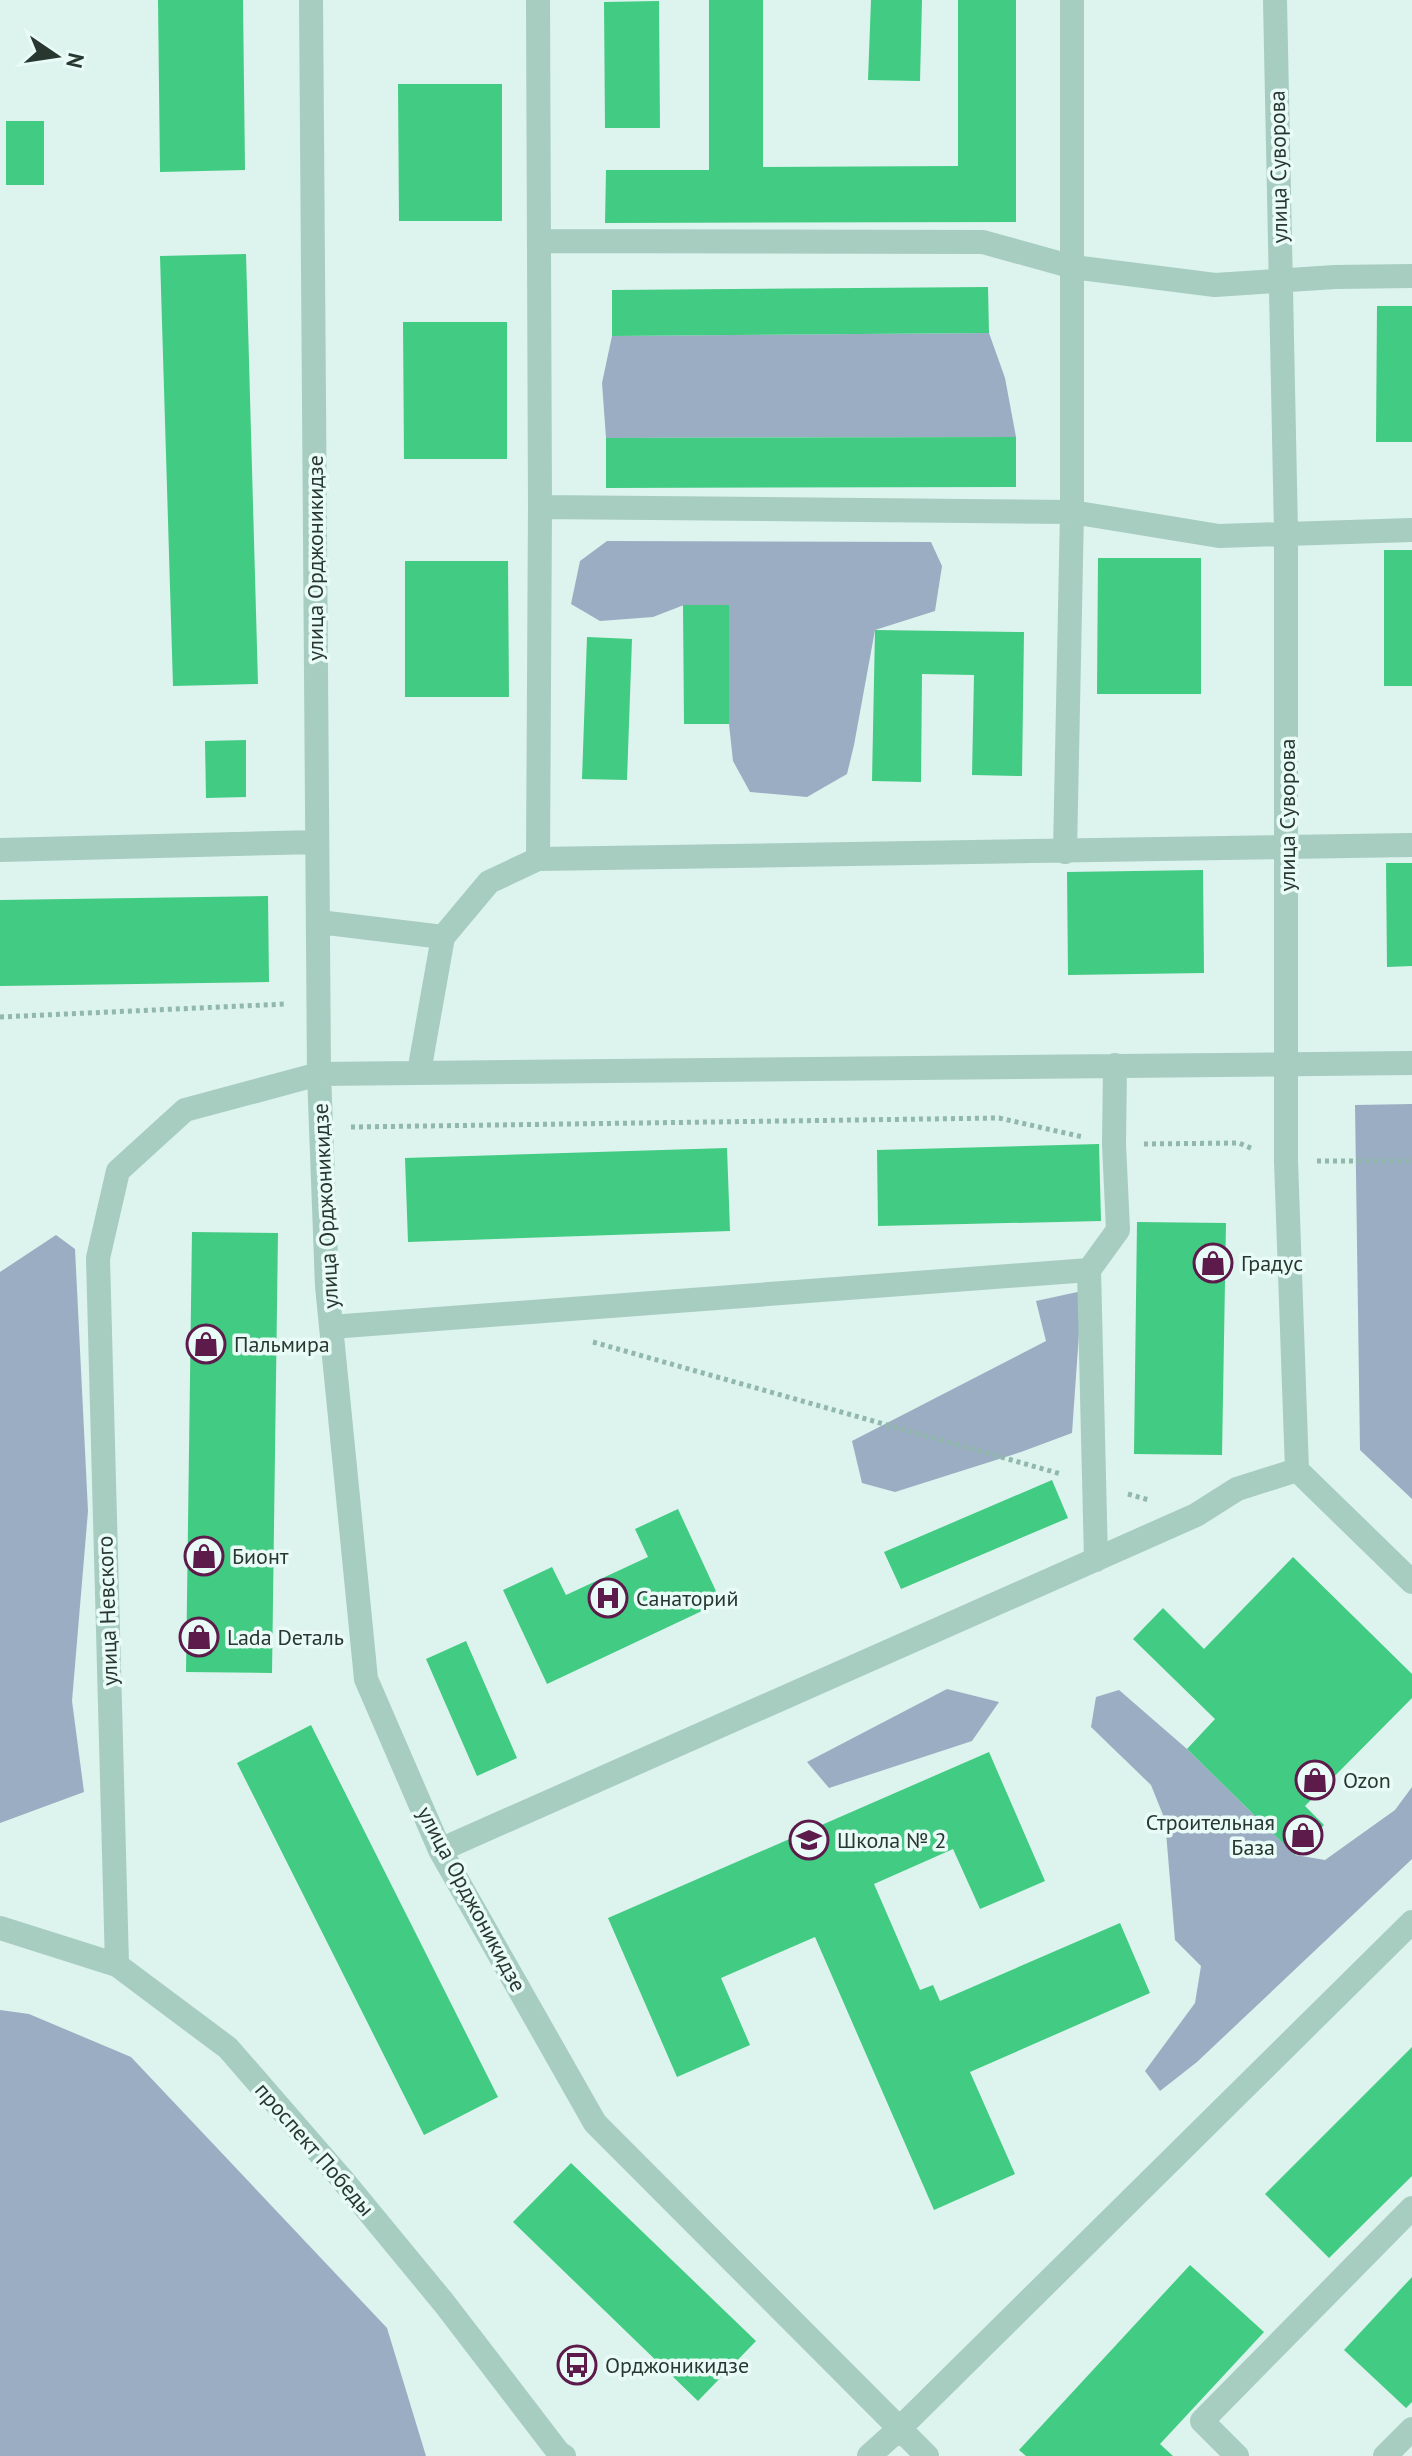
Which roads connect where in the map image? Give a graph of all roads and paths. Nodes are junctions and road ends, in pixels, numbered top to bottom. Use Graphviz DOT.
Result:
graph roads {
  1 [pos="311,0"];
  2 [pos="538,0"];
  3 [pos="1072,0"];
  4 [pos="1275,0"];
  5 [pos="539,241"];
  6 [pos="1073,267"];
  7 [pos="1412,276"];
  8 [pos="1280,280"];
  9 [pos="540,507"];
  10 [pos="1072,512"];
  11 [pos="1412,530"];
  12 [pos="1286,532"];
  13 [pos="317,842"];
  14 [pos="1412,845"];
  15 [pos="1287,847"];
  16 [pos="0,850"];
  17 [pos="1065,852"];
  18 [pos="538,859"];
  19 [pos="319,922"];
  20 [pos="443,937"];
  21 [pos="319,1002"];
  22 [pos="0,1017"];
  23 [pos="1285,1063"];
  24 [pos="1412,1063"];
  25 [pos="1115,1065"];
  26 [pos="419,1072"];
  27 [pos="319,1074"];
  28 [pos="321,1127"];
  29 [pos="1114,1144"];
  30 [pos="1286,1161"];
  31 [pos="1412,1161"];
  32 [pos="1089,1270"];
  33 [pos="331,1327"];
  34 [pos="587,1340"];
  35 [pos="1297,1470"];
  36 [pos="1094,1483"];
  37 [pos="1196,1515"];
  38 [pos="1096,1560"];
  39 [pos="1412,1582"];
  40 [pos="440,1850"];
  41 [pos="1412,1922"];
  42 [pos="0,1928"];
  43 [pos="117,1965"];
  44 [pos="1412,2208"];
  45 [pos="899,2429"];
  46 [pos="1412,2429"];
  47 [pos="564,2456"];
  48 [pos="869,2456"];
  49 [pos="927,2456"];
  50 [pos="1237,2456"];
  51 [pos="1385,2456"];
  1 -- 13 [label="street, улица Орджоникидзе"];
  2 -- 5 [label="street"];
  3 -- 6 [label="street"];
  4 -- 8 [label="street, улица Суворова"];
  5 -- 6 [label="street"];
  5 -- 9 [label="street"];
  6 -- 8 [label="street"];
  6 -- 10 [label="street"];
  7 -- 8 [label="street"];
  8 -- 12 [label="street, улица Суворова"];
  9 -- 10 [label="street"];
  9 -- 18 [label="street"];
  10 -- 12 [label="street"];
  10 -- 17 [label="street"];
  11 -- 12 [label="street"];
  12 -- 15 [label="street, улица Суворова"];
  13 -- 16 [label="street"];
  13 -- 19 [label="street, улица Орджоникидзе"];
  14 -- 15 [label="street"];
  15 -- 17 [label="street"];
  15 -- 23 [label="street, улица Суворова"];
  17 -- 18 [label="street"];
  18 -- 20 [label="street"];
  19 -- 20 [label="street"];
  19 -- 21 [label="street, улица Орджоникидзе"];
  20 -- 26 [label="street"];
  21 -- 22 [label="path"];
  21 -- 27 [label="street, улица Орджоникидзе"];
  23 -- 24 [label="street, улица Невского"];
  23 -- 25 [label="street, улица Невского"];
  23 -- 30 [label="street, улица Суворова"];
  25 -- 26 [label="street, улица Невского"];
  25 -- 29 [label="street"];
  26 -- 27 [label="street, улица Невского"];
  27 -- 28 [label="street, улица Орджоникидзе"];
  27 -- 43 [label="street, улица Невского"];
  28 -- 29 [label="path"];
  28 -- 33 [label="street, улица Орджоникидзе"];
  29 -- 30 [label="path"];
  29 -- 32 [label="street"];
  30 -- 31 [label="path"];
  30 -- 35 [label="street, улица Суворова"];
  32 -- 33 [label="street"];
  32 -- 36 [label="street"];
  33 -- 40 [label="street, улица Орджоникидзе"];
  34 -- 36 [label="path"];
  35 -- 37 [label="street"];
  35 -- 39 [label="street"];
  36 -- 37 [label="path"];
  36 -- 38 [label="street"];
  37 -- 38 [label="street"];
  38 -- 40 [label="street"];
  40 -- 45 [label="street, улица Орджоникидзе"];
  41 -- 45 [label="street"];
  42 -- 43 [label="street, проспект Победы"];
  43 -- 47 [label="street, проспект Победы"];
  44 -- 50 [label="street"];
  45 -- 48 [label="street"];
  45 -- 49 [label="street, улица Орджоникидзе"];
  46 -- 51 [label="street"];
}
